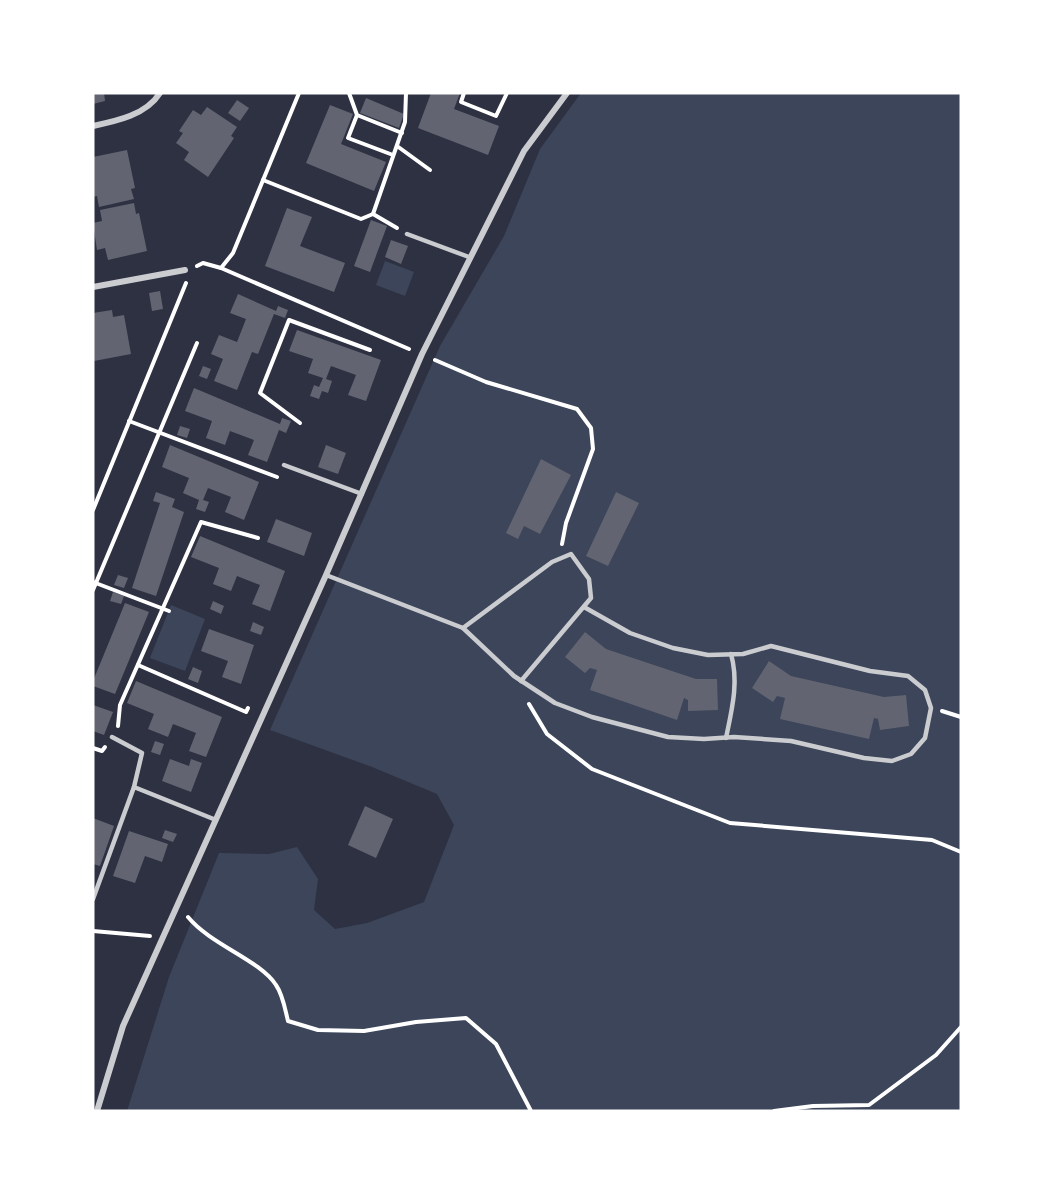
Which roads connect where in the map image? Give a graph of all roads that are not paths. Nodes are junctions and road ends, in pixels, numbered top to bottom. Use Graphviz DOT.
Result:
graph roads {
  1 [pos="160,93"];
  2 [pos="567,93"];
  3 [pos="93,126"];
  4 [pos="407,234"];
  5 [pos="469,257"];
  6 [pos="184,270"];
  7 [pos="93,287"];
  8 [pos="284,465"];
  9 [pos="362,494"];
  10 [pos="326,575"];
  11 [pos="584,607"];
  12 [pos="463,628"];
  13 [pos="731,654"];
  14 [pos="521,681"];
  15 [pos="112,737"];
  16 [pos="726,738"];
  17 [pos="134,787"];
  18 [pos="216,820"];
  19 [pos="93,899"];
  20 [pos="97,1111"];
  1 -- 3 [label="street"];
  2 -- 5 [label="street"];
  4 -- 5 [label="lane"];
  5 -- 9 [label="street"];
  6 -- 7 [label="street"];
  8 -- 9 [label="lane"];
  9 -- 10 [label="street"];
  10 -- 12 [label="lane"];
  10 -- 18 [label="street"];
  11 -- 12 [label="lane"];
  11 -- 13 [label="lane"];
  11 -- 14 [label="lane"];
  12 -- 14 [label="lane"];
  13 -- 16 [label="lane"];
  13 -- 16 [label="lane"];
  14 -- 16 [label="lane"];
  15 -- 17 [label="lane"];
  17 -- 18 [label="lane"];
  17 -- 19 [label="lane"];
  18 -- 20 [label="street"];
}
